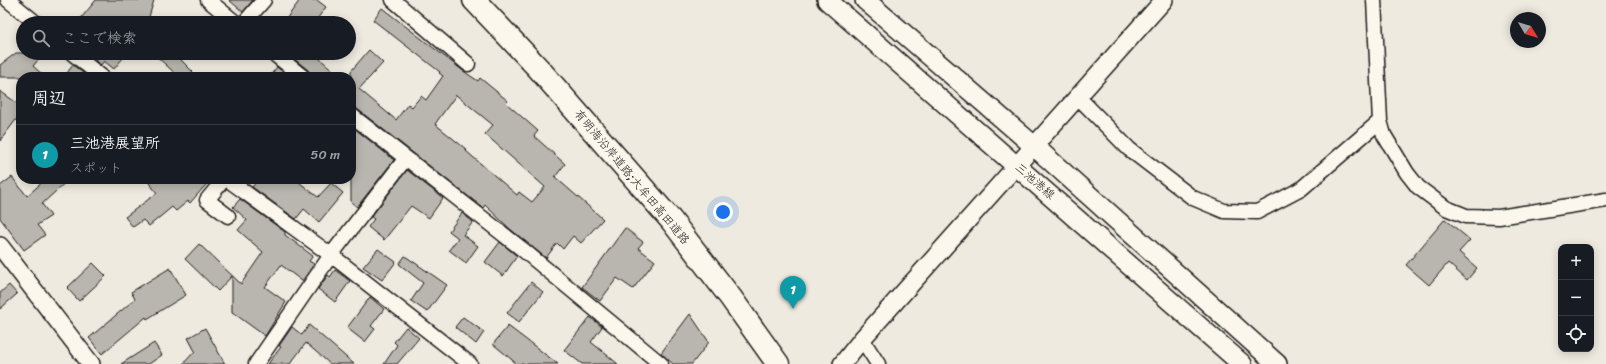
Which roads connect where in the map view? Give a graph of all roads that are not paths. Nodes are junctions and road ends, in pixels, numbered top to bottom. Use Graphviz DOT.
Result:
graph roads {
  1 [pos="8,0"];
  2 [pos="208,0"];
  3 [pos="264,0"];
  4 [pos="393,0"];
  5 [pos="474,0"];
  6 [pos="827,0"];
  7 [pos="865,0"];
  8 [pos="1164,0"];
  9 [pos="1374,0"];
  10 [pos="27,16"];
  11 [pos="227,16"];
  12 [pos="250,16"];
  13 [pos="81,60"];
  14 [pos="282,60"];
  15 [pos="468,64"];
  16 [pos="96,72"];
  17 [pos="297,72"];
  18 [pos="1077,96"];
  19 [pos="356,119"];
  20 [pos="1380,121"];
  21 [pos="1034,146"];
  22 [pos="406,158"];
  23 [pos="1017,165"];
  24 [pos="220,184"];
  25 [pos="232,184"];
  26 [pos="1606,200"];
  27 [pos="228,216"];
  28 [pos="0,246"];
  29 [pos="331,255"];
  30 [pos="862,338"];
  31 [pos="91,364"];
  32 [pos="256,364"];
  33 [pos="470,364"];
  34 [pos="661,364"];
  35 [pos="778,364"];
  36 [pos="842,364"];
  37 [pos="878,364"];
  38 [pos="1242,364"];
  39 [pos="1277,364"];
  1 -- 10 [label="street"];
  2 -- 11 [label="street"];
  3 -- 12 [label="street"];
  4 -- 15 [label="street"];
  5 -- 35 [label="highway, 有明海沿岸道路;大牟田高田道路"];
  6 -- 23 [label="main road, 三池港線"];
  7 -- 21 [label="main road, 三池港線"];
  8 -- 18 [label="street"];
  9 -- 20 [label="street"];
  13 -- 16 [label="street"];
  14 -- 17 [label="street"];
  18 -- 20 [label="street"];
  18 -- 21 [label="street"];
  19 -- 22 [label="street"];
  20 -- 26 [label="street"];
  21 -- 23 [label="street"];
  21 -- 39 [label="main road, 三池港線"];
  22 -- 29 [label="street"];
  22 -- 34 [label="street"];
  23 -- 30 [label="street"];
  23 -- 38 [label="main road, 三池港線"];
  24 -- 27 [label="street"];
  25 -- 29 [label="street"];
  28 -- 31 [label="street"];
  29 -- 32 [label="street"];
  29 -- 33 [label="street"];
  30 -- 36 [label="street"];
  30 -- 37 [label="street"];
}
